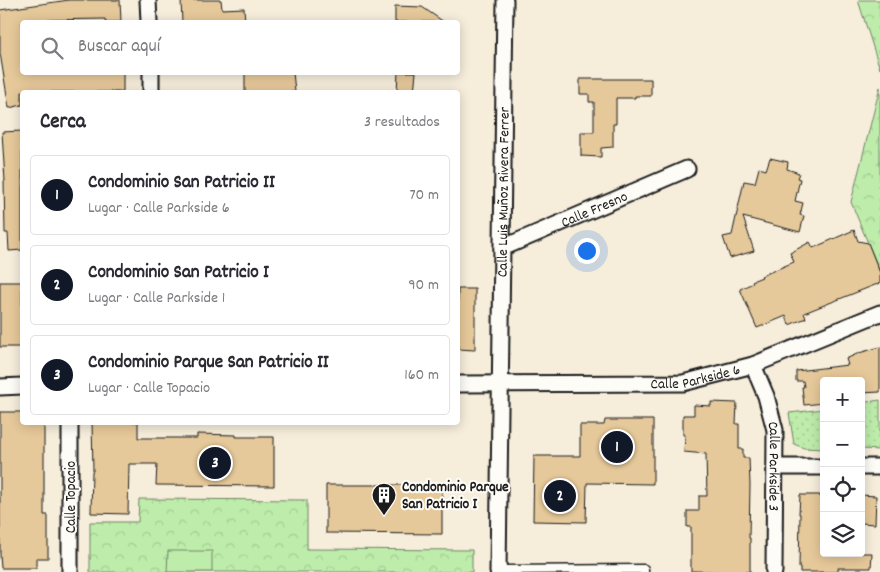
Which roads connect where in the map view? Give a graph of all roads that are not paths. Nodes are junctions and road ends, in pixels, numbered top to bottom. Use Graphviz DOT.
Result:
graph roads {
  1 [pos="148,0"];
  2 [pos="505,0"];
  3 [pos="149,20"];
  4 [pos="151,75"];
  5 [pos="152,90"];
  6 [pos="687,169"];
  7 [pos="502,248"];
  8 [pos="880,313"];
  9 [pos="752,365"];
  10 [pos="460,384"];
  11 [pos="499,384"];
  12 [pos="20,386"];
  13 [pos="0,387"];
  14 [pos="70,425"];
  15 [pos="775,467"];
  16 [pos="820,467"];
  17 [pos="865,467"];
  18 [pos="880,467"];
  19 [pos="498,571"];
  20 [pos="543,571"];
  21 [pos="592,571"];
  22 [pos="70,572"];
  23 [pos="644,572"];
  24 [pos="774,572"];
  1 -- 3 [label="street"];
  2 -- 7 [label="street, Calle Luis Muñoz Rivera Ferrer"];
  4 -- 5 [label="street"];
  6 -- 7 [label="street, Calle Fresno"];
  7 -- 11 [label="street, Calle Luis Muñoz Rivera Ferrer"];
  8 -- 9 [label="street, Calle Parkside 6"];
  9 -- 11 [label="street, Calle Parkside 6"];
  9 -- 15 [label="street, Calle Parkside 3"];
  10 -- 11 [label="street, Calle Parkside 6"];
  11 -- 19 [label="street, Calle Luis Muñoz Rivera Ferrer"];
  12 -- 13 [label="street"];
  14 -- 22 [label="street, Calle Topacio"];
  15 -- 16 [label="street"];
  15 -- 24 [label="street, Calle Parkside 3"];
  17 -- 18 [label="street"];
  19 -- 20 [label="lane"];
  20 -- 21 [label="lane"];
  21 -- 23 [label="lane"];
}
